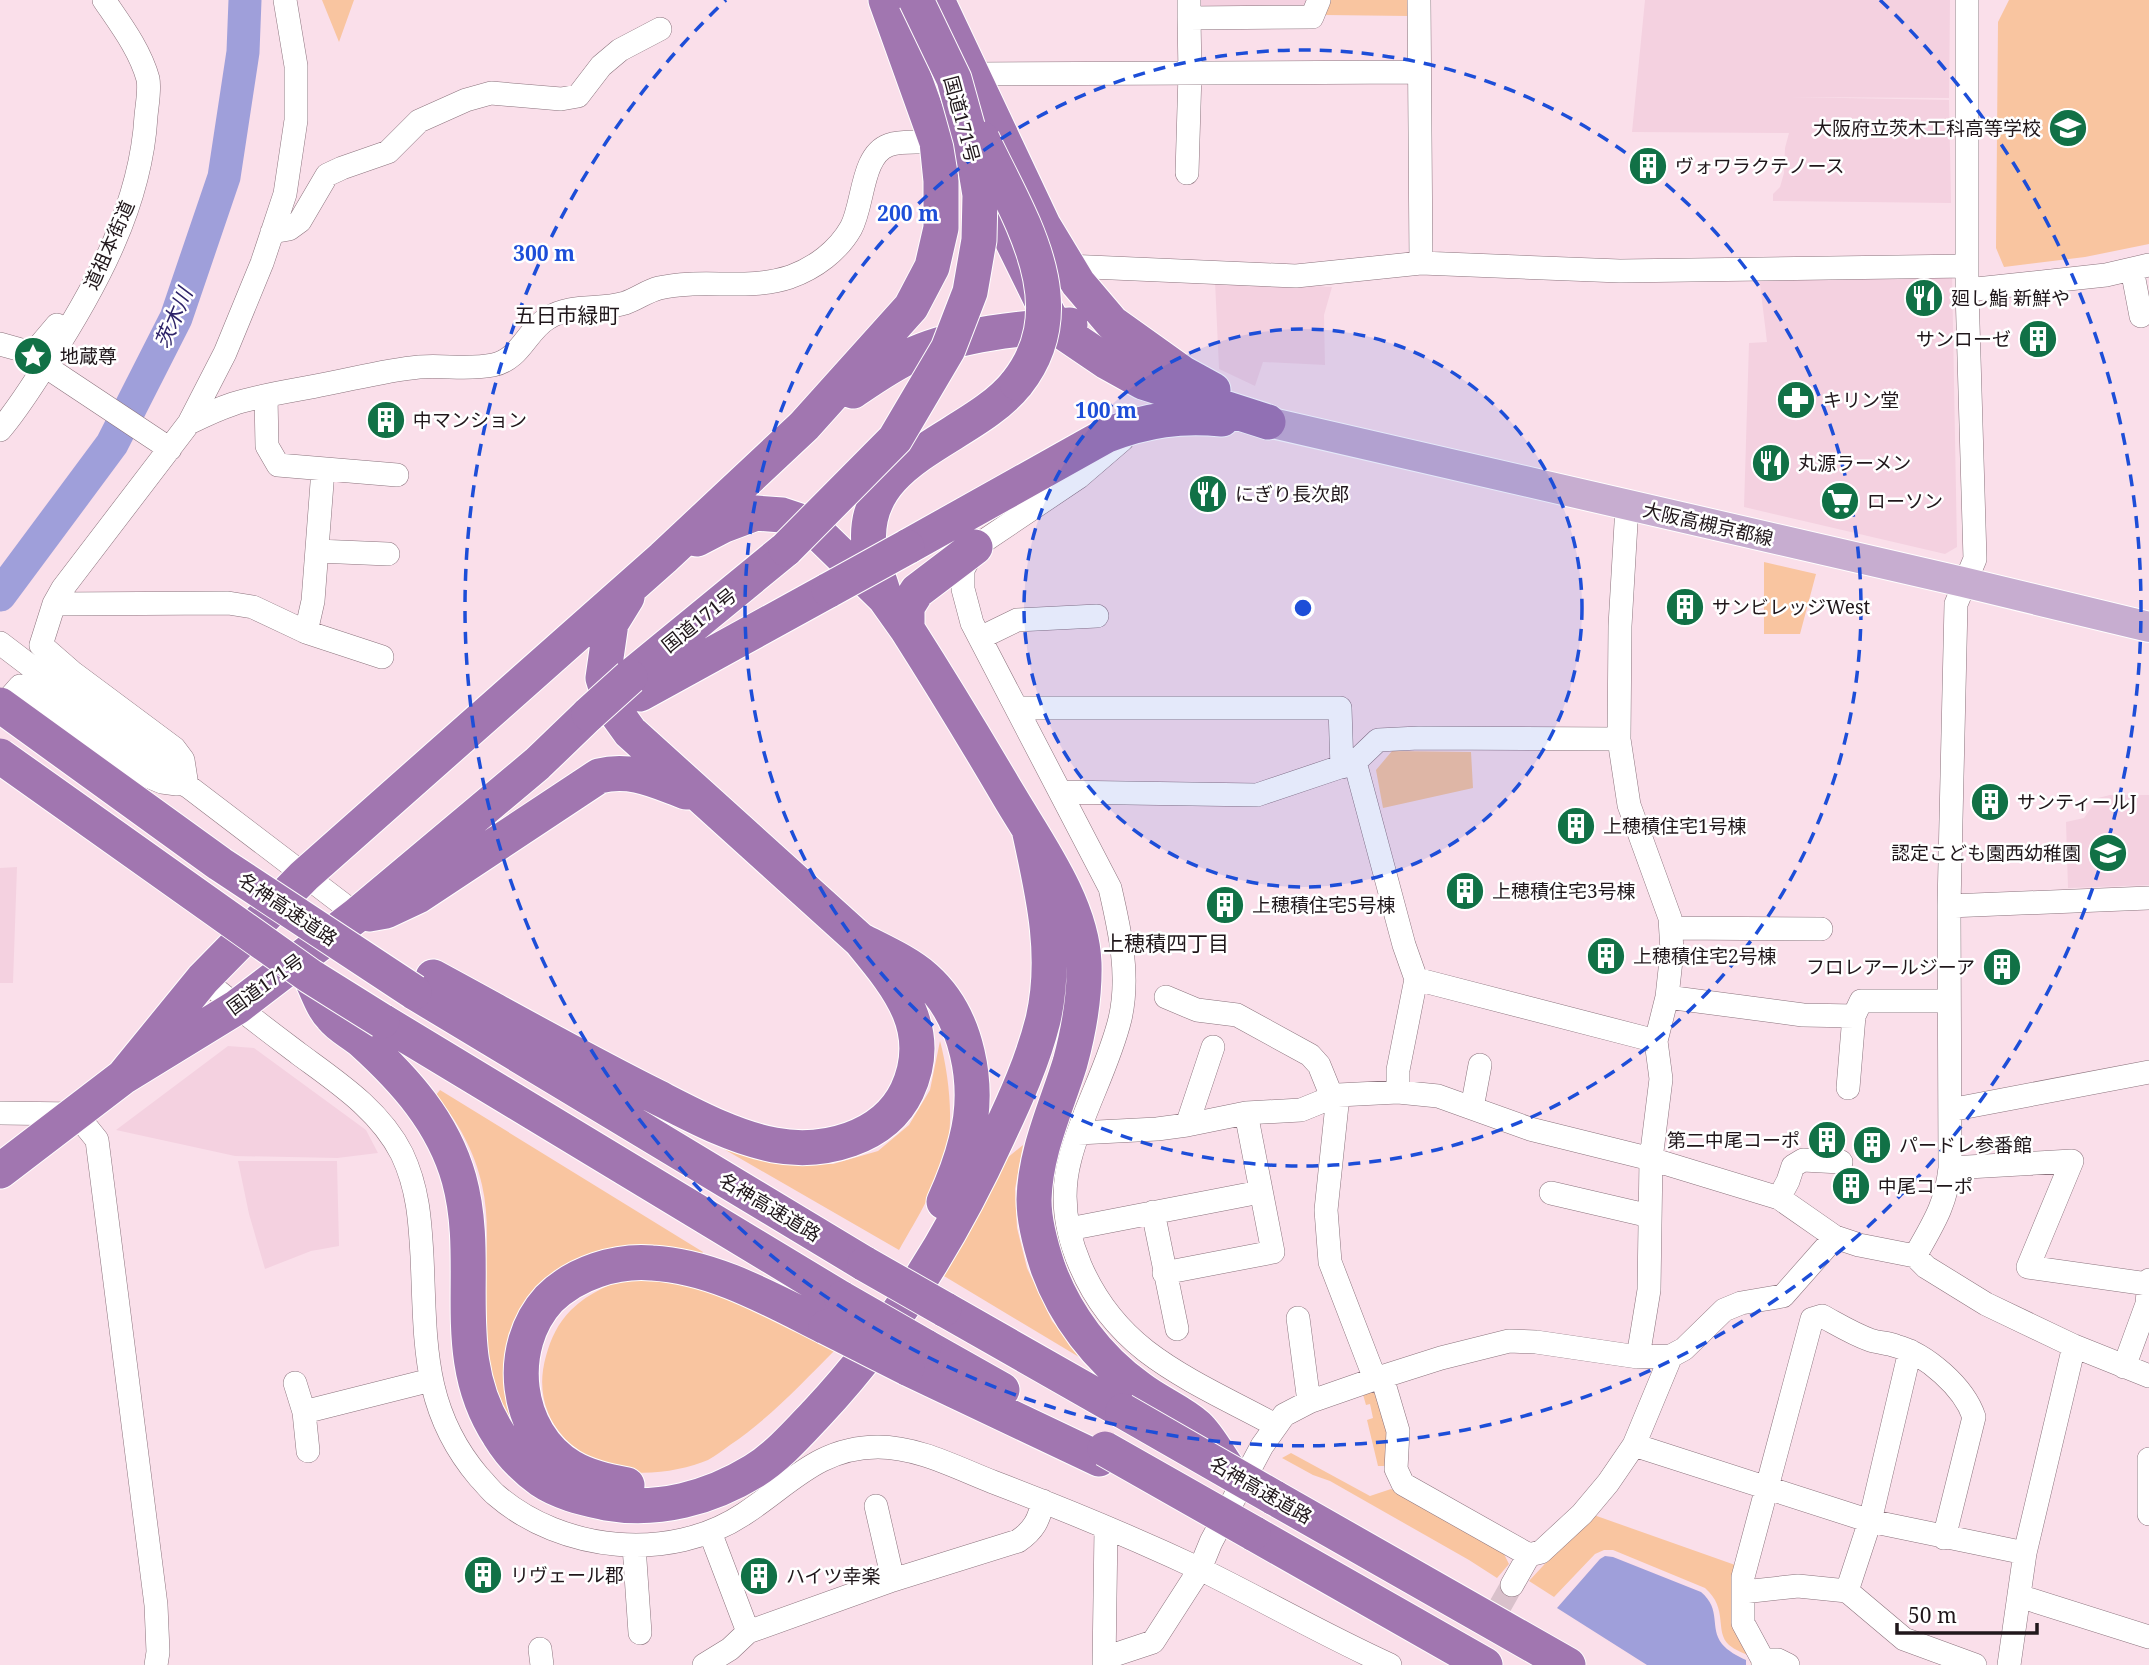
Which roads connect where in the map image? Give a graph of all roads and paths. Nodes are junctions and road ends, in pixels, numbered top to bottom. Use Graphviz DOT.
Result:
graph roads {
  1 [pos="104,0"];
  2 [pos="285,0"];
  3 [pos="937,0"];
  4 [pos="1319,0"];
  5 [pos="1419,0"];
  6 [pos="1967,0"];
  7 [pos="897,3"];
  8 [pos="1189,9"];
  9 [pos="660,29"];
  10 [pos="1419,72"];
  11 [pos="1190,73"];
  12 [pos="963,77"];
  13 [pos="937,142"];
  14 [pos="1187,173"];
  15 [pos="272,232"];
  16 [pos="109,255"];
  17 [pos="1421,263"];
  18 [pos="1067,266"];
  19 [pos="1967,266"];
  20 [pos="2140,267"];
  21 [pos="1967,290"];
  22 [pos="2141,316"];
  23 [pos="1112,323"];
  24 [pos="1054,326"];
  25 [pos="0,344"];
  26 [pos="48,369"];
  27 [pos="266,397"];
  28 [pos="1151,422"];
  29 [pos="1268,422"];
  30 [pos="189,423"];
  31 [pos="804,426"];
  32 [pos="0,430"];
  33 [pos="166,446"];
  34 [pos="323,470"];
  35 [pos="397,475"];
  36 [pos="1627,506"];
  37 [pos="975,547"];
  38 [pos="317,551"];
  39 [pos="388,554"];
  40 [pos="651,568"];
  41 [pos="1963,582"];
  42 [pos="885,598"];
  43 [pos="54,604"];
  44 [pos="1097,616"];
  45 [pos="2149,627"];
  46 [pos="907,629"];
  47 [pos="306,632"];
  48 [pos="979,638"];
  49 [pos="0,643"];
  50 [pos="382,657"];
  51 [pos="635,685"];
  52 [pos="7,700"];
  53 [pos="1017,708"];
  54 [pos="1619,739"];
  55 [pos="0,756"];
  56 [pos="1348,765"];
  57 [pos="187,786"];
  58 [pos="1061,792"];
  59 [pos="703,797"];
  60 [pos="1029,829"];
  61 [pos="304,876"];
  62 [pos="2149,898"];
  63 [pos="1948,906"];
  64 [pos="358,915"];
  65 [pos="1671,928"];
  66 [pos="1821,929"];
  67 [pos="860,940"];
  68 [pos="203,979"];
  69 [pos="1416,979"];
  70 [pos="423,984"];
  71 [pos="1166,997"];
  72 [pos="1667,997"];
  73 [pos="1948,1002"];
  74 [pos="237,1007"];
  75 [pos="1854,1016"];
  76 [pos="371,1031"];
  77 [pos="1656,1041"];
  78 [pos="1213,1048"];
  79 [pos="1479,1065"];
  80 [pos="2149,1072"];
  81 [pos="123,1077"];
  82 [pos="1847,1088"];
  83 [pos="1398,1092"];
  84 [pos="1335,1096"];
  85 [pos="1472,1108"];
  86 [pos="1950,1110"];
  87 [pos="0,1113"];
  88 [pos="1246,1113"];
  89 [pos="76,1114"];
  90 [pos="1187,1125"];
  91 [pos="1078,1133"];
  92 [pos="1651,1159"];
  93 [pos="1841,1162"];
  94 [pos="1950,1168"];
  95 [pos="0,1171"];
  96 [pos="1261,1192"];
  97 [pos="1551,1193"];
  98 [pos="1779,1198"];
  99 [pos="1153,1213"];
  100 [pos="1650,1216"];
  101 [pos="1069,1228"];
  102 [pos="1835,1237"];
  103 [pos="1915,1256"];
  104 [pos="1164,1273"];
  105 [pos="2149,1282"];
  106 [pos="834,1313"];
  107 [pos="1298,1318"];
  108 [pos="1177,1329"];
  109 [pos="2074,1346"];
  110 [pos="1910,1352"];
  111 [pos="1671,1356"];
  112 [pos="1638,1357"];
  113 [pos="2124,1367"];
  114 [pos="2149,1376"];
  115 [pos="1379,1378"];
  116 [pos="431,1380"];
  117 [pos="295,1383"];
  118 [pos="1130,1399"];
  119 [pos="1308,1402"];
  120 [pos="304,1412"];
  121 [pos="1275,1425"];
  122 [pos="1634,1445"];
  123 [pos="308,1451"];
  124 [pos="2149,1459"];
  125 [pos="1767,1488"];
  126 [pos="1043,1501"];
  127 [pos="876,1506"];
  128 [pos="2149,1514"];
  129 [pos="1870,1521"];
  130 [pos="1106,1529"];
  131 [pos="710,1532"];
  132 [pos="1944,1538"];
  133 [pos="634,1546"];
  134 [pos="2025,1553"];
  135 [pos="1529,1555"];
  136 [pos="1200,1569"];
  137 [pos="893,1580"];
  138 [pos="1512,1586"];
  139 [pos="1847,1591"];
  140 [pos="1742,1592"];
  141 [pos="2019,1596"];
  142 [pos="748,1632"];
  143 [pos="640,1633"];
  144 [pos="2149,1637"];
  145 [pos="1105,1661"];
  146 [pos="713,1662"];
  147 [pos="1763,1662"];
  148 [pos="1383,1664"];
  149 [pos="156,1665"];
  150 [pos="1485,1665"];
  151 [pos="1568,1665"];
  152 [pos="1788,1665"];
  153 [pos="1975,1665"];
  154 [pos="2009,1665"];
  1 -- 16 [label="street, 道祖本街道"];
  2 -- 15 [label="street"];
  3 -- 12 [label="highway"];
  4 -- 8 [label="street"];
  5 -- 10 [label="street"];
  6 -- 19 [label="street"];
  7 -- 12 [label="highway, 国道171号, bridge"];
  7 -- 13 [label="highway, 国道171号"];
  7 -- 24 [label="highway"];
  8 -- 11 [label="street"];
  9 -- 15 [label="street"];
  10 -- 11 [label="street"];
  10 -- 17 [label="street"];
  11 -- 12 [label="street"];
  11 -- 14 [label="street"];
  12 -- 18 [label="highway"];
  12 -- 42 [label="highway, bridge"];
  12 -- 51 [label="highway, 国道171号, bridge"];
  13 -- 27 [label="street"];
  13 -- 31 [label="highway, 国道171号"];
  15 -- 30 [label="street"];
  16 -- 25 [label="street"];
  16 -- 26 [label="street, 道祖本街道"];
  17 -- 18 [label="street"];
  17 -- 19 [label="street"];
  18 -- 23 [label="highway"];
  19 -- 21 [label="street"];
  20 -- 21 [label="street"];
  20 -- 22 [label="street"];
  21 -- 41 [label="street"];
  23 -- 24 [label="highway"];
  23 -- 29 [label="highway"];
  24 -- 29 [label="highway"];
  24 -- 31 [label="highway"];
  26 -- 32 [label="street, 道祖本街道"];
  26 -- 33 [label="street"];
  27 -- 30 [label="street"];
  27 -- 34 [label="street"];
  28 -- 29 [label="highway"];
  28 -- 37 [label="street"];
  28 -- 51 [label="highway, bridge"];
  29 -- 36 [label="main road, 大阪高槻京都線"];
  30 -- 33 [label="street"];
  31 -- 40 [label="highway, 国道171号"];
  33 -- 43 [label="street"];
  34 -- 35 [label="street"];
  34 -- 38 [label="street"];
  36 -- 41 [label="main road, 大阪高槻京都線"];
  36 -- 54 [label="street"];
  37 -- 46 [label="highway"];
  37 -- 48 [label="street"];
  38 -- 39 [label="street"];
  38 -- 47 [label="street"];
  40 -- 42 [label="highway"];
  40 -- 59 [label="highway"];
  40 -- 61 [label="highway, 国道171号"];
  41 -- 45 [label="main road, 大阪高槻京都線"];
  41 -- 63 [label="street"];
  42 -- 46 [label="highway"];
  43 -- 47 [label="street"];
  43 -- 57 [label="street"];
  44 -- 48 [label="street"];
  46 -- 60 [label="highway"];
  47 -- 50 [label="street"];
  48 -- 53 [label="street"];
  49 -- 57 [label="street"];
  51 -- 64 [label="highway, 国道171号, bridge"];
  52 -- 57 [label="street"];
  52 -- 70 [label="highway, 名神高速道路, bridge"];
  53 -- 56 [label="street"];
  53 -- 58 [label="street"];
  54 -- 56 [label="street"];
  54 -- 65 [label="street"];
  55 -- 76 [label="highway, bridge"];
  56 -- 58 [label="street"];
  56 -- 69 [label="street"];
  57 -- 61 [label="street"];
  58 -- 91 [label="street"];
  59 -- 64 [label="highway"];
  59 -- 67 [label="highway"];
  60 -- 76 [label="highway"];
  60 -- 118 [label="highway"];
  61 -- 64 [label="street"];
  61 -- 68 [label="highway, 国道171号"];
  62 -- 63 [label="street"];
  63 -- 73 [label="street"];
  64 -- 74 [label="highway, 国道171号"];
  65 -- 66 [label="street"];
  65 -- 72 [label="street"];
  67 -- 70 [label="highway"];
  67 -- 106 [label="highway"];
  68 -- 74 [label="street"];
  68 -- 81 [label="highway, 国道171号"];
  69 -- 77 [label="street"];
  69 -- 83 [label="street"];
  70 -- 118 [label="highway, 名神高速道路, bridge"];
  71 -- 84 [label="street"];
  72 -- 75 [label="street"];
  72 -- 77 [label="street"];
  73 -- 75 [label="street"];
  73 -- 86 [label="street"];
  74 -- 81 [label="highway, 国道171号"];
  74 -- 116 [label="street"];
  75 -- 82 [label="street"];
  76 -- 106 [label="highway"];
  77 -- 92 [label="street"];
  78 -- 90 [label="street"];
  79 -- 85 [label="street"];
  80 -- 86 [label="street"];
  81 -- 89 [label="highway, 国道171号"];
  83 -- 84 [label="street"];
  83 -- 85 [label="street"];
  84 -- 88 [label="street"];
  84 -- 115 [label="street"];
  85 -- 92 [label="street"];
  86 -- 94 [label="street"];
  87 -- 89 [label="street"];
  88 -- 90 [label="street"];
  88 -- 96 [label="street"];
  89 -- 95 [label="highway, 国道171号"];
  89 -- 149 [label="street"];
  90 -- 91 [label="street"];
  91 -- 101 [label="street"];
  92 -- 98 [label="street"];
  92 -- 100 [label="street"];
  93 -- 98 [label="street"];
  94 -- 103 [label="street"];
  94 -- 105 [label="street"];
  96 -- 99 [label="street"];
  96 -- 104 [label="street"];
  97 -- 100 [label="street"];
  98 -- 102 [label="street"];
  99 -- 101 [label="street"];
  99 -- 104 [label="street"];
  100 -- 112 [label="street"];
  101 -- 121 [label="street"];
  102 -- 103 [label="street"];
  102 -- 111 [label="street"];
  103 -- 109 [label="street"];
  104 -- 108 [label="street"];
  105 -- 113 [label="street"];
  106 -- 150 [label="highway, bridge"];
  107 -- 119 [label="street"];
  109 -- 113 [label="street"];
  109 -- 134 [label="street"];
  110 -- 125 [label="street"];
  110 -- 129 [label="street"];
  110 -- 132 [label="street"];
  111 -- 112 [label="street"];
  111 -- 122 [label="street"];
  112 -- 115 [label="street"];
  113 -- 114 [label="street"];
  115 -- 119 [label="street"];
  115 -- 135 [label="street"];
  116 -- 120 [label="street"];
  116 -- 133 [label="street"];
  117 -- 120 [label="street"];
  118 -- 151 [label="highway, 名神高速道路, bridge"];
  119 -- 121 [label="street"];
  120 -- 123 [label="street"];
  121 -- 136 [label="street"];
  122 -- 125 [label="street"];
  122 -- 135 [label="street"];
  124 -- 128 [label="street"];
  125 -- 129 [label="street"];
  125 -- 140 [label="street"];
  126 -- 130 [label="street"];
  126 -- 131 [label="street"];
  126 -- 137 [label="street"];
  127 -- 137 [label="street"];
  129 -- 132 [label="street"];
  129 -- 139 [label="street"];
  130 -- 136 [label="street"];
  130 -- 145 [label="street"];
  131 -- 133 [label="street"];
  131 -- 142 [label="street"];
  132 -- 134 [label="street"];
  133 -- 143 [label="street"];
  134 -- 141 [label="street"];
  135 -- 138 [label="street"];
  136 -- 145 [label="street"];
  136 -- 148 [label="street"];
  137 -- 142 [label="street"];
  139 -- 140 [label="street"];
  139 -- 153 [label="street"];
  140 -- 147 [label="street"];
  141 -- 144 [label="street"];
  141 -- 154 [label="street"];
  142 -- 146 [label="street"];
  147 -- 152 [label="street"];
}
